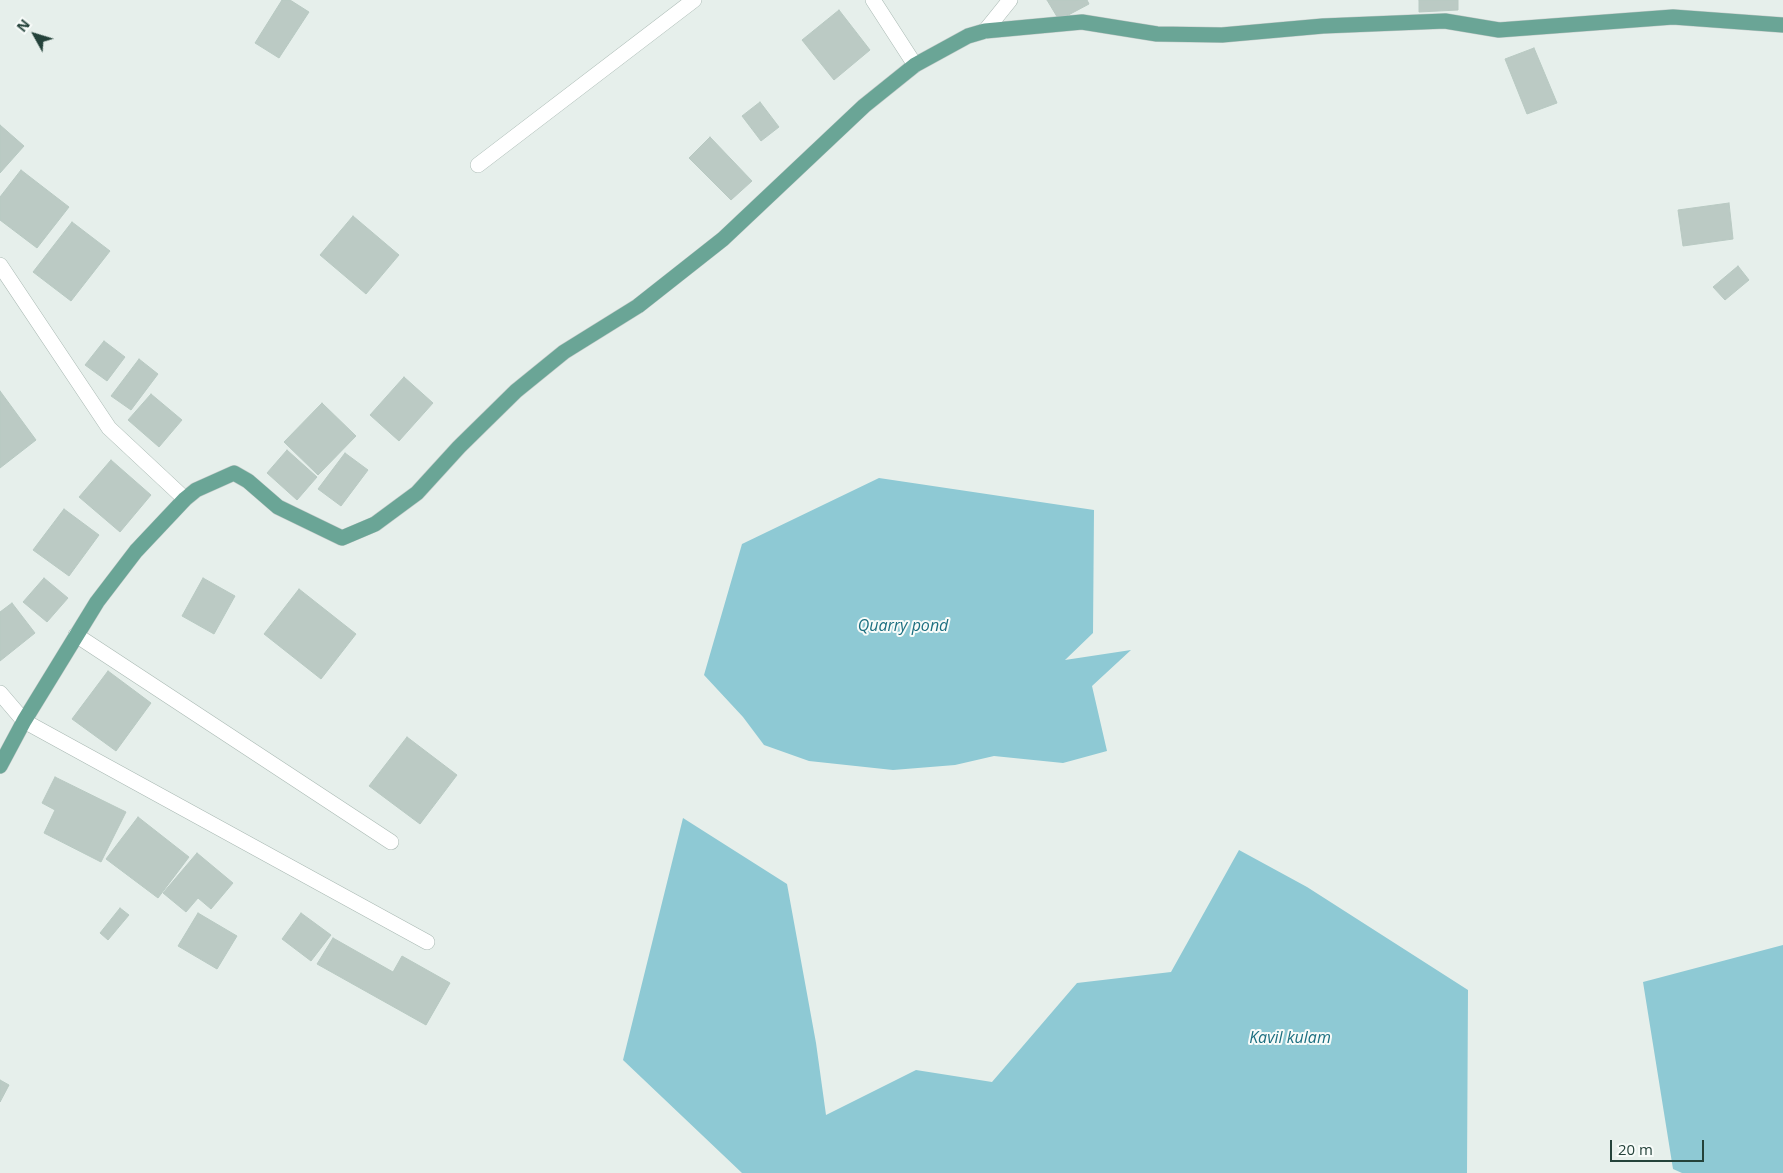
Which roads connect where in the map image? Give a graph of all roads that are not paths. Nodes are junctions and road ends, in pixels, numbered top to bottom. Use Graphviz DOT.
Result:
graph roads {
  1 [pos="694,0"];
  2 [pos="873,0"];
  3 [pos="1010,0"];
  4 [pos="1783,26"];
  5 [pos="986,31"];
  6 [pos="915,65"];
  7 [pos="478,165"];
  8 [pos="0,265"];
  9 [pos="185,499"];
  10 [pos="76,635"];
  11 [pos="0,692"];
  12 [pos="24,720"];
  13 [pos="0,766"];
  14 [pos="391,842"];
  15 [pos="427,942"];
  1 -- 7 [label="street"];
  2 -- 6 [label="street"];
  3 -- 5 [label="street"];
  4 -- 5 [label="main road"];
  5 -- 6 [label="main road"];
  6 -- 9 [label="main road"];
  8 -- 9 [label="street"];
  9 -- 10 [label="main road"];
  10 -- 12 [label="main road"];
  10 -- 14 [label="street"];
  11 -- 12 [label="street"];
  12 -- 13 [label="main road"];
  12 -- 15 [label="street"];
}
